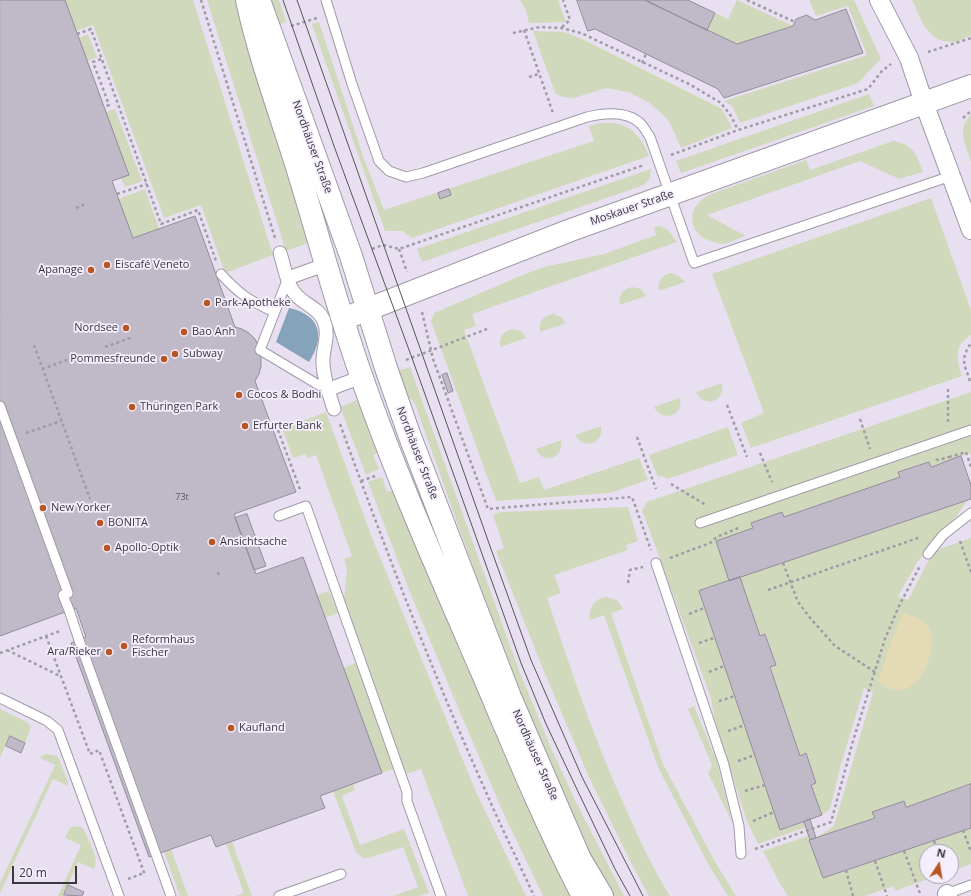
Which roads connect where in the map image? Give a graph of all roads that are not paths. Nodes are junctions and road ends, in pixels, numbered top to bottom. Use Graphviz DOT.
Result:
graph roads {
  1 [pos="247,0"];
  2 [pos="259,0"];
  3 [pos="326,0"];
  4 [pos="879,0"];
  5 [pos="971,86"];
  6 [pos="924,103"];
  7 [pos="951,176"];
  8 [pos="671,194"];
  9 [pos="971,230"];
  10 [pos="280,253"];
  11 [pos="316,268"];
  12 [pos="221,274"];
  13 [pos="288,278"];
  14 [pos="367,309"];
  15 [pos="274,312"];
  16 [pos="343,319"];
  17 [pos="356,379"];
  18 [pos="328,390"];
  19 [pos="0,406"];
  20 [pos="334,409"];
  21 [pos="971,430"];
  22 [pos="971,513"];
  23 [pos="279,516"];
  24 [pos="700,523"];
  25 [pos="928,554"];
  26 [pos="656,563"];
  27 [pos="0,698"];
  28 [pos="741,854"];
  29 [pos="341,874"];
  30 [pos="971,885"];
  31 [pos="945,895"];
  32 [pos="119,896"];
  33 [pos="171,896"];
  34 [pos="280,896"];
  35 [pos="441,896"];
  36 [pos="583,896"];
  37 [pos="602,896"];
  1 -- 16 [label="main road, Nordhäuser Straße"];
  2 -- 14 [label="main road, Nordhäuser Straße"];
  3 -- 8 [label="lane"];
  4 -- 6 [label="street"];
  5 -- 6 [label="main road, Moskauer Straße"];
  6 -- 7 [label="street"];
  6 -- 8 [label="main road, Moskauer Straße"];
  7 -- 8 [label="lane"];
  7 -- 9 [label="street"];
  8 -- 14 [label="main road, Moskauer Straße"];
  10 -- 13 [label="street"];
  11 -- 13 [label="street"];
  12 -- 15 [label="lane"];
  13 -- 15 [label="lane"];
  13 -- 18 [label="street"];
  14 -- 16 [label="main road, Moskauer Straße"];
  14 -- 37 [label="main road, Nordhäuser Straße"];
  15 -- 18 [label="lane"];
  16 -- 36 [label="main road, Nordhäuser Straße"];
  17 -- 18 [label="street"];
  18 -- 20 [label="street"];
  19 -- 33 [label="lane, bridge"];
  21 -- 24 [label="lane"];
  22 -- 25 [label="lane"];
  23 -- 35 [label="lane"];
  26 -- 28 [label="lane"];
  27 -- 32 [label="lane"];
  29 -- 34 [label="lane"];
  30 -- 31 [label="lane"];
}
